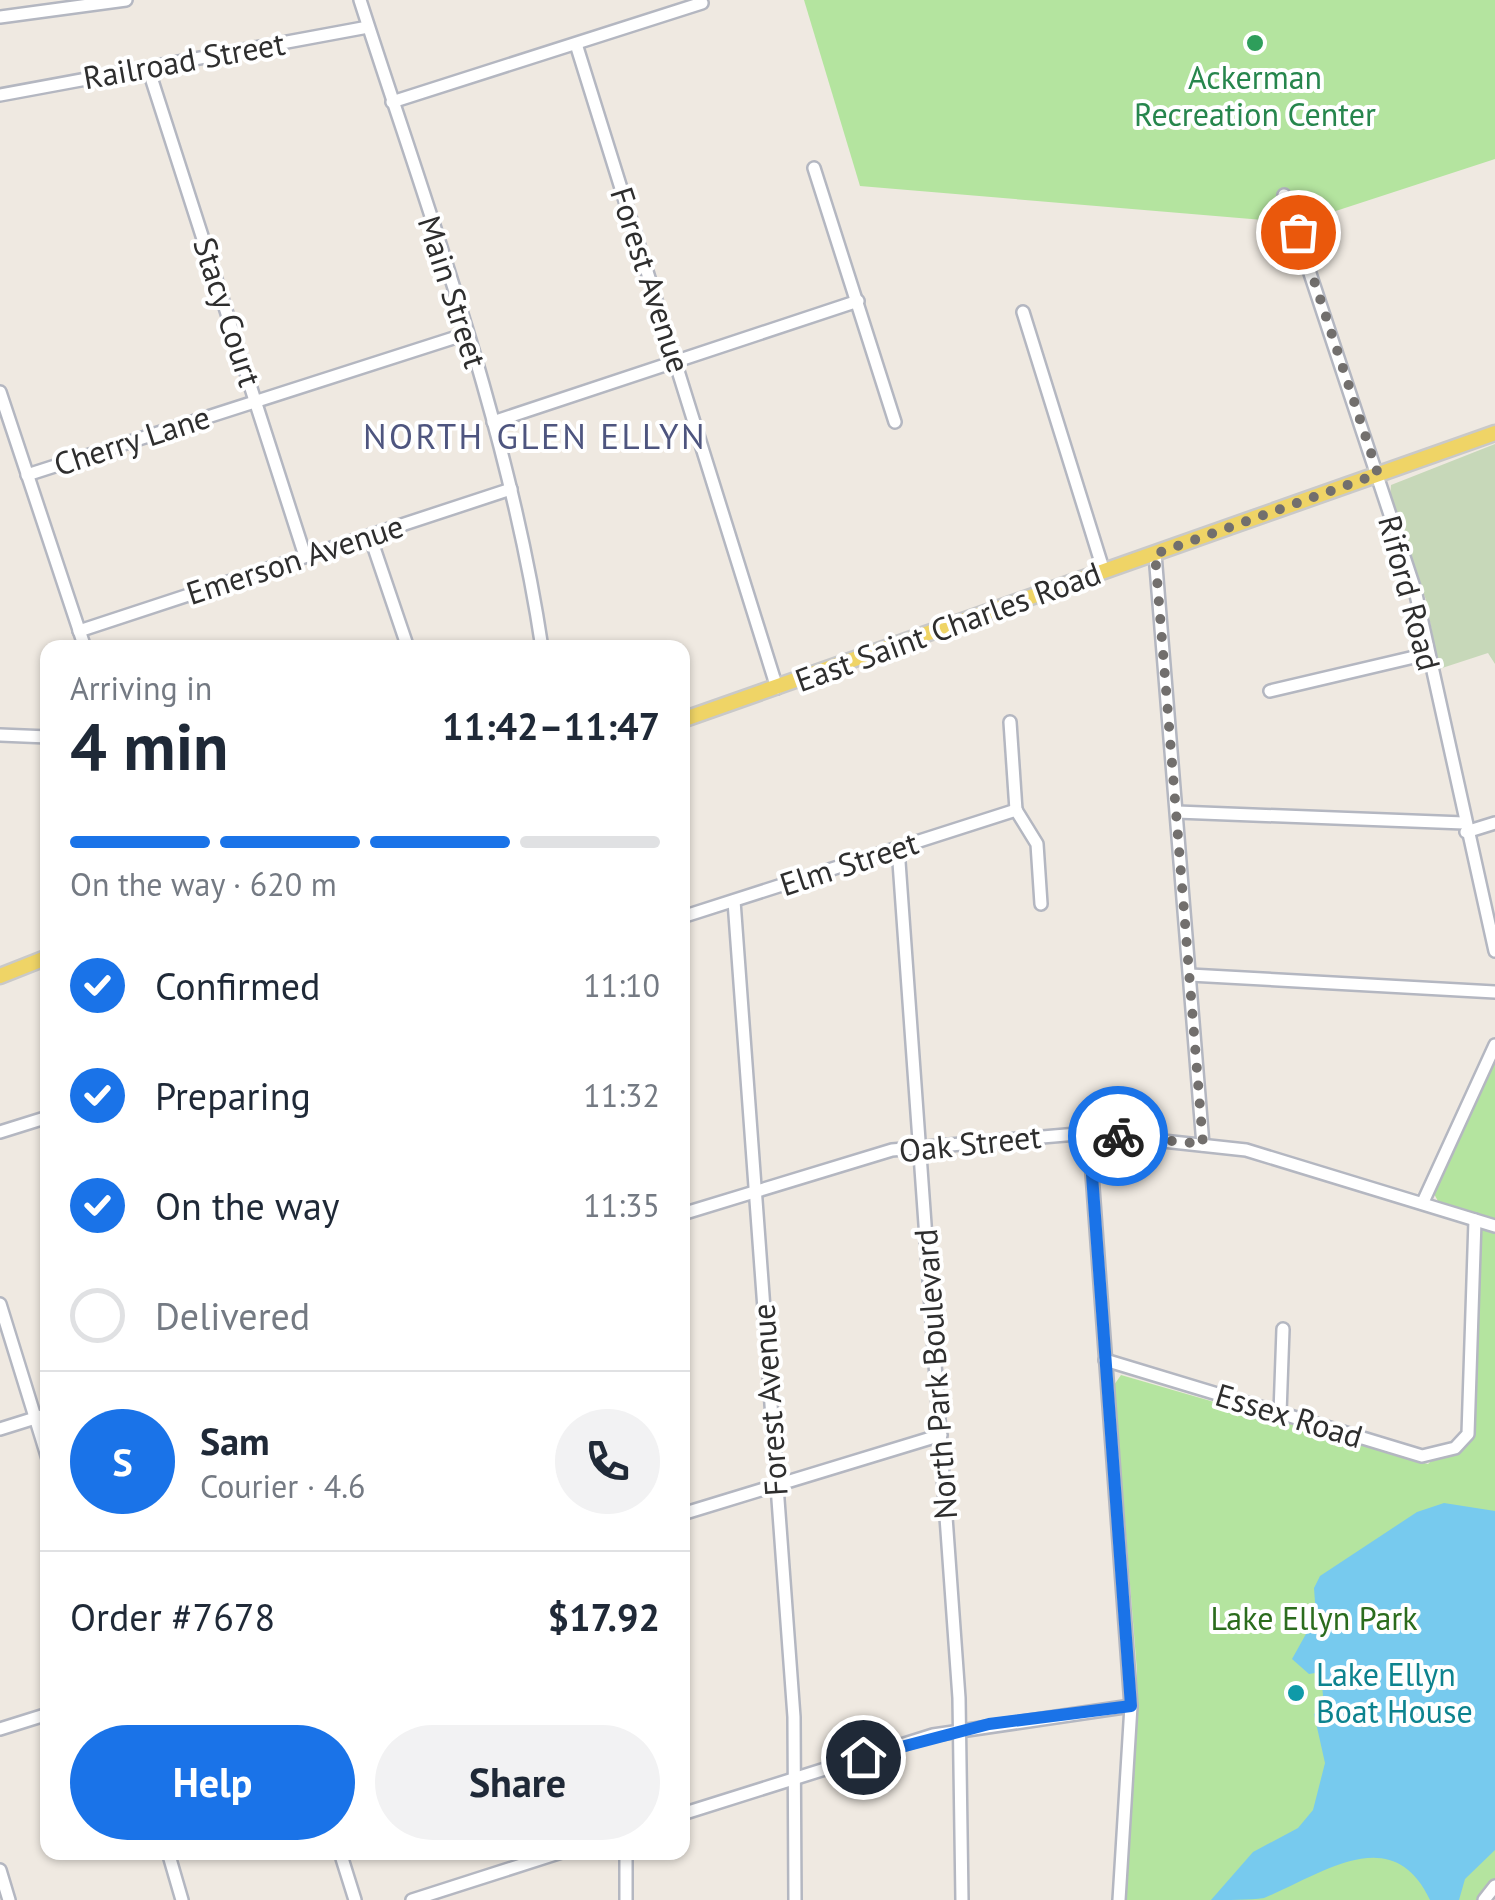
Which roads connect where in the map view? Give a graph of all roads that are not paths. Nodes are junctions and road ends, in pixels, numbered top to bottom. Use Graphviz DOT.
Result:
graph roads {
  1 [pos="126,0"];
  2 [pos="360,0"];
  3 [pos="702,2"];
  4 [pos="53,4"];
  5 [pos="0,17"];
  6 [pos="368,27"];
  7 [pos="576,44"];
  8 [pos="148,68"];
  9 [pos="0,94"];
  10 [pos="392,102"];
  11 [pos="814,168"];
  12 [pos="1284,196"];
  13 [pos="858,301"];
  14 [pos="1023,312"];
  15 [pos="466,334"];
  16 [pos="677,364"];
  17 [pos="0,392"];
  18 [pos="255,401"];
  19 [pos="493,422"];
  20 [pos="894,422"];
  21 [pos="1495,432"];
  22 [pos="1378,474"];
  23 [pos="27,475"];
  24 [pos="511,489"];
  25 [pos="370,536"];
  26 [pos="1155,554"];
  27 [pos="305,556"];
  28 [pos="1104,572"];
  29 [pos="80,630"];
  30 [pos="83,640"];
  31 [pos="405,640"];
  32 [pos="540,640"];
  33 [pos="1427,654"];
  34 [pos="777,688"];
  35 [pos="1270,691"];
  36 [pos="690,717"];
  37 [pos="1010,722"];
  38 [pos="0,735"];
  39 [pos="40,738"];
  40 [pos="1016,810"];
  41 [pos="1177,812"];
  42 [pos="1495,823"];
  43 [pos="1465,828"];
  44 [pos="898,848"];
  45 [pos="734,901"];
  46 [pos="1041,904"];
  47 [pos="690,915"];
  48 [pos="1495,950"];
  49 [pos="40,959"];
  50 [pos="1190,975"];
  51 [pos="0,976"];
  52 [pos="1495,992"];
  53 [pos="1495,1045"];
  54 [pos="40,1120"];
  55 [pos="0,1132"];
  56 [pos="1089,1134"];
  57 [pos="1203,1144"];
  58 [pos="920,1146"];
  59 [pos="754,1192"];
  60 [pos="1423,1202"];
  61 [pos="690,1212"];
  62 [pos="1475,1220"];
  63 [pos="1495,1226"];
  64 [pos="0,1304"];
  65 [pos="1283,1329"];
  66 [pos="1106,1360"];
  67 [pos="1280,1412"];
  68 [pos="40,1413"];
  69 [pos="40,1416"];
  70 [pos="0,1429"];
  71 [pos="941,1434"];
  72 [pos="776,1485"];
  73 [pos="690,1512"];
  74 [pos="1131,1706"];
  75 [pos="40,1716"];
  76 [pos="0,1728"];
  77 [pos="961,1730"];
  78 [pos="794,1779"];
  79 [pos="690,1812"];
  80 [pos="170,1860"];
  81 [pos="342,1860"];
  82 [pos="515,1860"];
  83 [pos="536,1860"];
  84 [pos="626,1860"];
  85 [pos="517,1866"];
  86 [pos="0,1870"];
  87 [pos="1495,1886"];
  88 [pos="9,1900"];
  89 [pos="182,1900"];
  90 [pos="354,1900"];
  91 [pos="412,1900"];
  92 [pos="626,1900"];
  93 [pos="795,1900"];
  94 [pos="962,1900"];
  95 [pos="1119,1900"];
  96 [pos="1484,1900"];
  1 -- 4 [label="street"];
  2 -- 6 [label="street, Main Street"];
  3 -- 7 [label="street"];
  4 -- 5 [label="street"];
  6 -- 8 [label="street, Railroad Street"];
  6 -- 10 [label="street, Main Street"];
  7 -- 10 [label="street"];
  7 -- 16 [label="street, Forest Avenue"];
  8 -- 9 [label="street, Railroad Street"];
  8 -- 18 [label="street, Stacy Court"];
  10 -- 15 [label="street, Main Street"];
  11 -- 13 [label="street"];
  12 -- 22 [label="street, Riford Road"];
  13 -- 16 [label="street"];
  13 -- 20 [label="street"];
  14 -- 28 [label="street"];
  15 -- 18 [label="street, Cherry Lane"];
  15 -- 19 [label="street, Main Street"];
  16 -- 19 [label="street"];
  16 -- 34 [label="street, Forest Avenue"];
  17 -- 23 [label="street"];
  18 -- 23 [label="street, Cherry Lane"];
  18 -- 27 [label="street, Stacy Court"];
  19 -- 24 [label="street, Main Street"];
  21 -- 22 [label="main road, East Saint Charles Road"];
  22 -- 26 [label="main road, East Saint Charles Road"];
  22 -- 33 [label="street, Riford Road"];
  23 -- 29 [label="street"];
  24 -- 25 [label="street, Emerson Avenue"];
  24 -- 32 [label="street, Main Street"];
  25 -- 27 [label="street, Emerson Avenue"];
  25 -- 31 [label="street"];
  26 -- 28 [label="main road, East Saint Charles Road"];
  26 -- 41 [label="street"];
  27 -- 29 [label="street, Emerson Avenue"];
  28 -- 34 [label="main road, East Saint Charles Road"];
  29 -- 30 [label="street"];
  33 -- 35 [label="street"];
  33 -- 43 [label="street, Riford Road"];
  34 -- 36 [label="main road, East Saint Charles Road"];
  37 -- 40 [label="street"];
  38 -- 39 [label="street"];
  40 -- 44 [label="street, Elm Street"];
  40 -- 46 [label="street"];
  41 -- 43 [label="street"];
  41 -- 50 [label="street"];
  42 -- 43 [label="street"];
  43 -- 48 [label="street, Riford Road"];
  44 -- 45 [label="street, Elm Street"];
  44 -- 58 [label="street, North Park Boulevard"];
  45 -- 47 [label="street, Elm Street"];
  45 -- 59 [label="street, Forest Avenue"];
  49 -- 51 [label="main road"];
  50 -- 52 [label="street"];
  50 -- 57 [label="street"];
  53 -- 60 [label="street"];
  54 -- 55 [label="street"];
  56 -- 57 [label="street, Oak Street"];
  56 -- 58 [label="street, Oak Street"];
  56 -- 66 [label="street"];
  57 -- 60 [label="street, Oak Street"];
  58 -- 59 [label="street, Oak Street"];
  58 -- 71 [label="street, North Park Boulevard"];
  59 -- 61 [label="street, Oak Street"];
  59 -- 72 [label="street, Forest Avenue"];
  60 -- 62 [label="street, Oak Street"];
  62 -- 63 [label="street, Oak Street"];
  62 -- 67 [label="street, Essex Road"];
  64 -- 68 [label="street"];
  65 -- 67 [label="street"];
  66 -- 67 [label="street, Essex Road"];
  66 -- 74 [label="street"];
  69 -- 70 [label="street"];
  71 -- 72 [label="street"];
  71 -- 77 [label="street, North Park Boulevard"];
  72 -- 73 [label="street"];
  72 -- 78 [label="street, Forest Avenue"];
  74 -- 77 [label="street"];
  74 -- 95 [label="street"];
  75 -- 76 [label="street"];
  77 -- 78 [label="street"];
  77 -- 94 [label="street, North Park Boulevard"];
  78 -- 79 [label="street"];
  78 -- 93 [label="street, Forest Avenue"];
  80 -- 89 [label="street"];
  81 -- 90 [label="street"];
  82 -- 85 [label="street"];
  83 -- 85 [label="street"];
  84 -- 92 [label="street"];
  85 -- 91 [label="street"];
  86 -- 88 [label="street"];
  87 -- 96 [label="street"];
}
